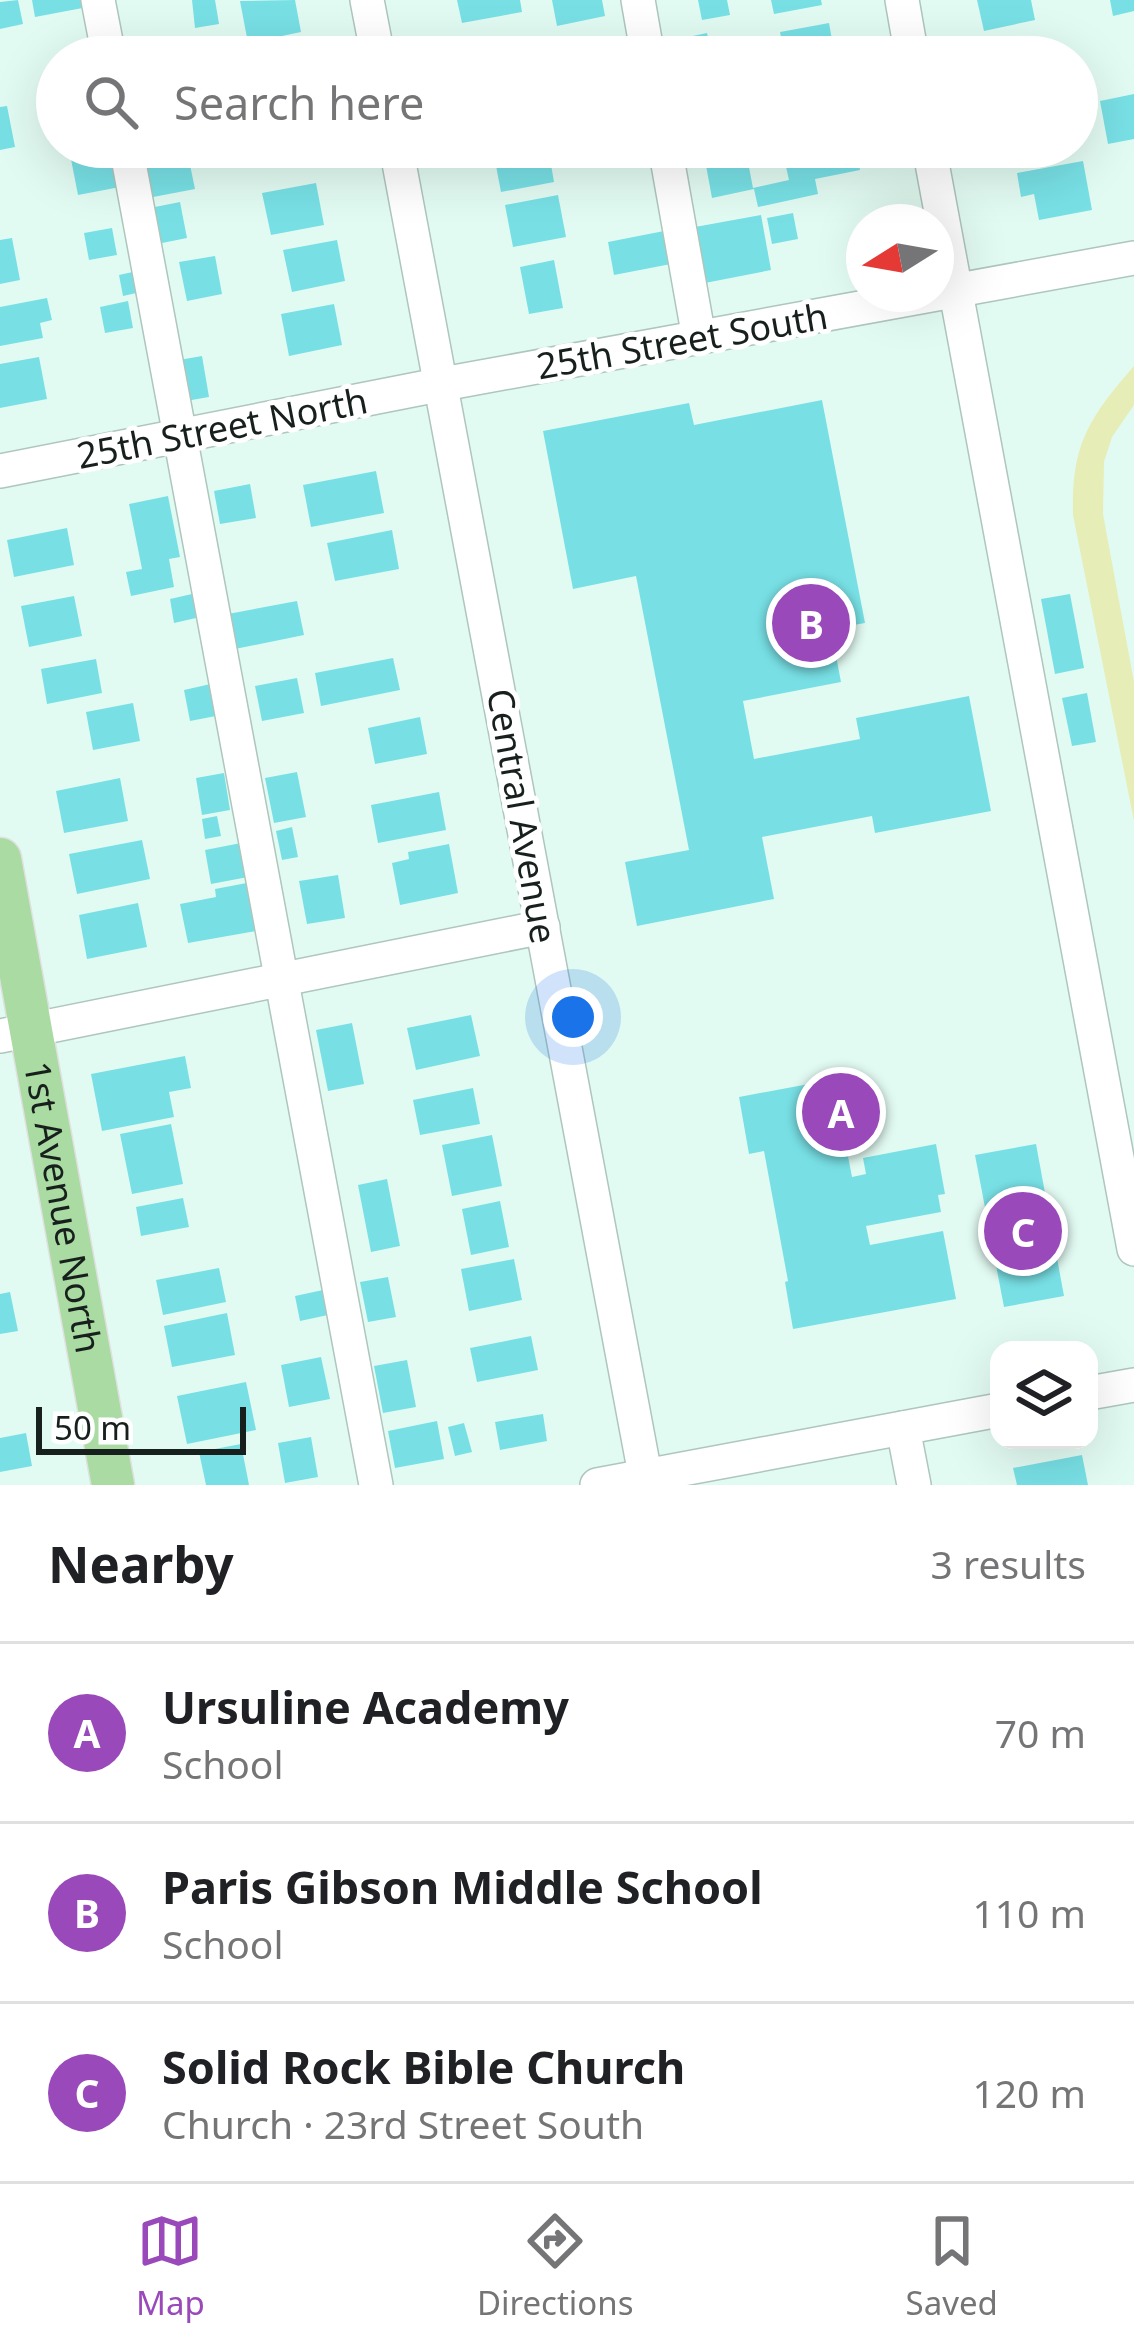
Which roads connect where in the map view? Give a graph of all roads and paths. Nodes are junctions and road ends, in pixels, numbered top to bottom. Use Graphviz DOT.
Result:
graph roads {
  1 [pos="98,0"];
  2 [pos="367,0"];
  3 [pos="638,0"];
  4 [pos="902,0"];
  5 [pos="105,36"];
  6 [pos="374,36"];
  7 [pos="644,36"];
  8 [pos="909,36"];
  9 [pos="130,168"];
  10 [pos="400,168"];
  11 [pos="669,168"];
  12 [pos="933,168"];
  13 [pos="1134,258"];
  14 [pos="956,291"];
  15 [pos="699,338"];
  16 [pos="443,384"];
  17 [pos="181,436"];
  18 [pos="0,471"];
  19 [pos="0,860"];
  20 [pos="542,927"];
  21 [pos="283,979"];
  22 [pos="15,1033"];
  23 [pos="1134,1249"];
  24 [pos="1134,1385"];
  25 [pos="1098,1391"];
  26 [pos="990,1412"];
  27 [pos="903,1428"];
  28 [pos="646,1480"];
  29 [pos="113,1485"];
  30 [pos="376,1485"];
  31 [pos="597,1485"];
  32 [pos="914,1485"];
  1 -- 5 [label="street"];
  2 -- 6 [label="street"];
  3 -- 7 [label="street"];
  4 -- 8 [label="street"];
  9 -- 17 [label="street"];
  10 -- 16 [label="street, Central Avenue"];
  11 -- 15 [label="street"];
  12 -- 14 [label="street"];
  13 -- 14 [label="street, 25th Street South"];
  14 -- 15 [label="street, 25th Street South"];
  14 -- 23 [label="street"];
  15 -- 16 [label="street, 25th Street South"];
  16 -- 17 [label="street, 25th Street North"];
  16 -- 20 [label="street, Central Avenue"];
  17 -- 18 [label="street, 25th Street North"];
  17 -- 21 [label="street"];
  19 -- 22 [label="main road, 1st Avenue North"];
  20 -- 21 [label="street"];
  20 -- 28 [label="street, Central Avenue"];
  21 -- 22 [label="street"];
  21 -- 30 [label="street"];
  22 -- 29 [label="main road, 1st Avenue North"];
  24 -- 25 [label="street"];
  26 -- 27 [label="street"];
  27 -- 28 [label="street"];
  27 -- 32 [label="street"];
  28 -- 31 [label="street"];
}
